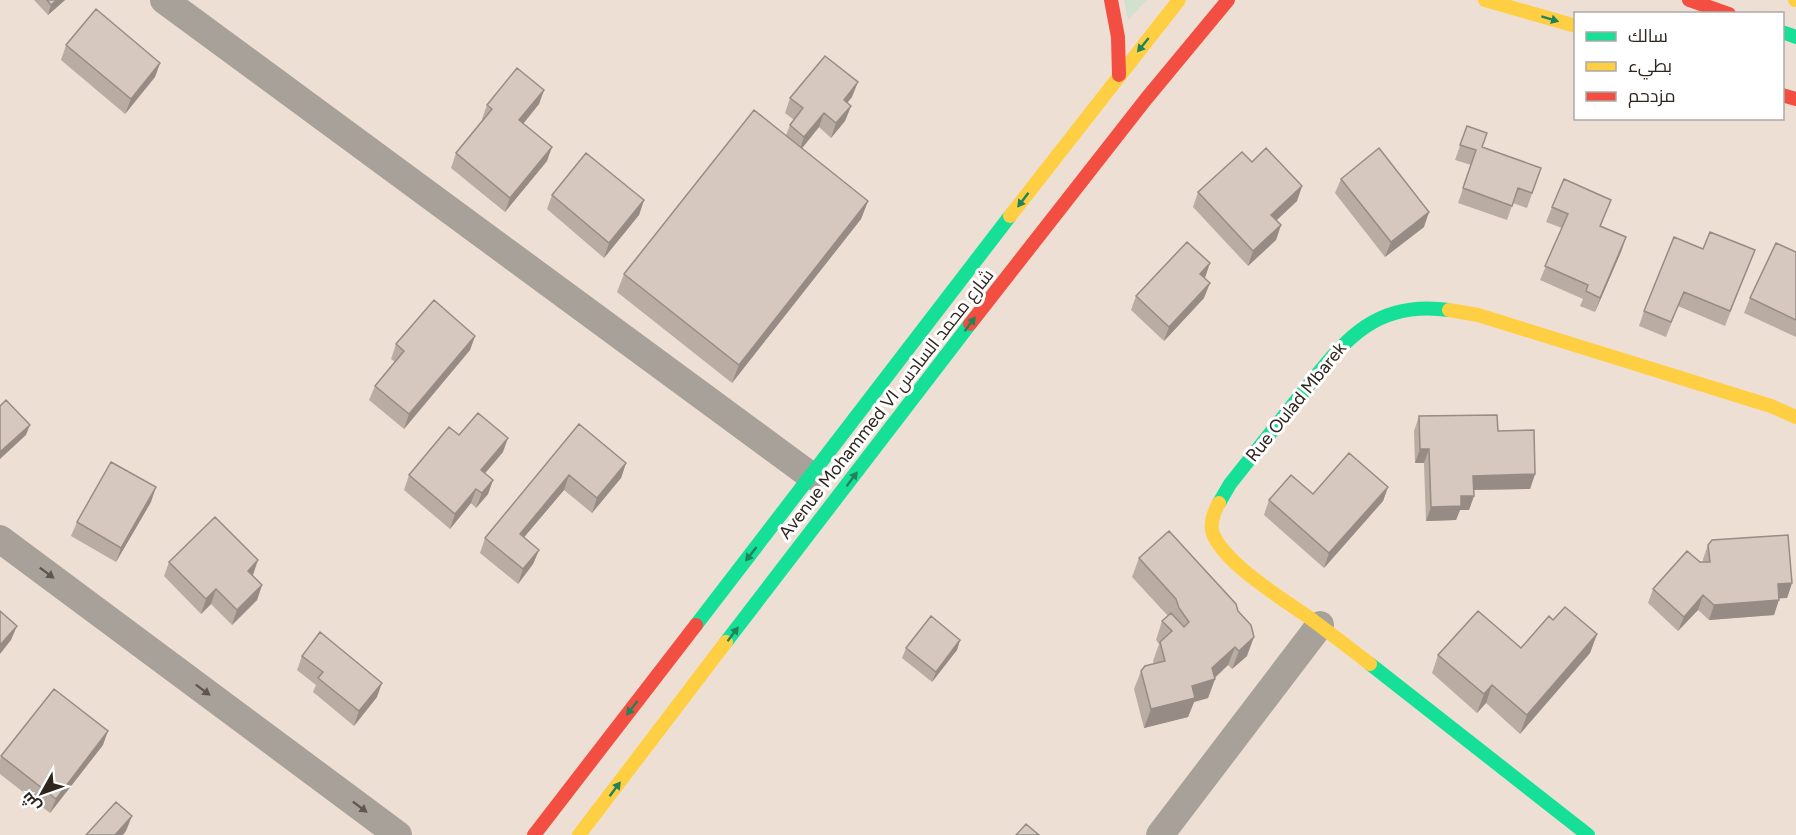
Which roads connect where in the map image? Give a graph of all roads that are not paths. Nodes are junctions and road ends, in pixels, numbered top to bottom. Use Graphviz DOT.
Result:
graph roads {
  1 [pos="164,0"];
  2 [pos="1111,0"];
  3 [pos="1179,0"];
  4 [pos="1228,0"];
  5 [pos="1485,0"];
  6 [pos="1689,0"];
  7 [pos="1723,12"];
  8 [pos="1574,26"];
  9 [pos="1119,75"];
  10 [pos="1796,417"];
  11 [pos="810,476"];
  12 [pos="0,538"];
  13 [pos="1320,626"];
  14 [pos="398,835"];
  15 [pos="534,835"];
  16 [pos="579,835"];
  17 [pos="1160,835"];
  18 [pos="1588,835"];
  1 -- 11 [label="street"];
  2 -- 9 [label="main road"];
  3 -- 9 [label="main road, Avenue Mohammed VI شارع محمد السادس, one-way"];
  16 -- 4 [label="main road, Avenue Mohammed VI شارع محمد السادس, one-way"];
  5 -- 8 [label="main road, one-way"];
  6 -- 7 [label="main road"];
  9 -- 11 [label="main road, Avenue Mohammed VI شارع محمد السادس, one-way"];
  10 -- 13 [label="main road, Rue Oulad Mbarek"];
  11 -- 15 [label="main road, Avenue Mohammed VI شارع محمد السادس, one-way"];
  12 -- 14 [label="street, one-way"];
  13 -- 17 [label="street"];
  13 -- 18 [label="main road, Rue Oulad Mbarek"];
}
